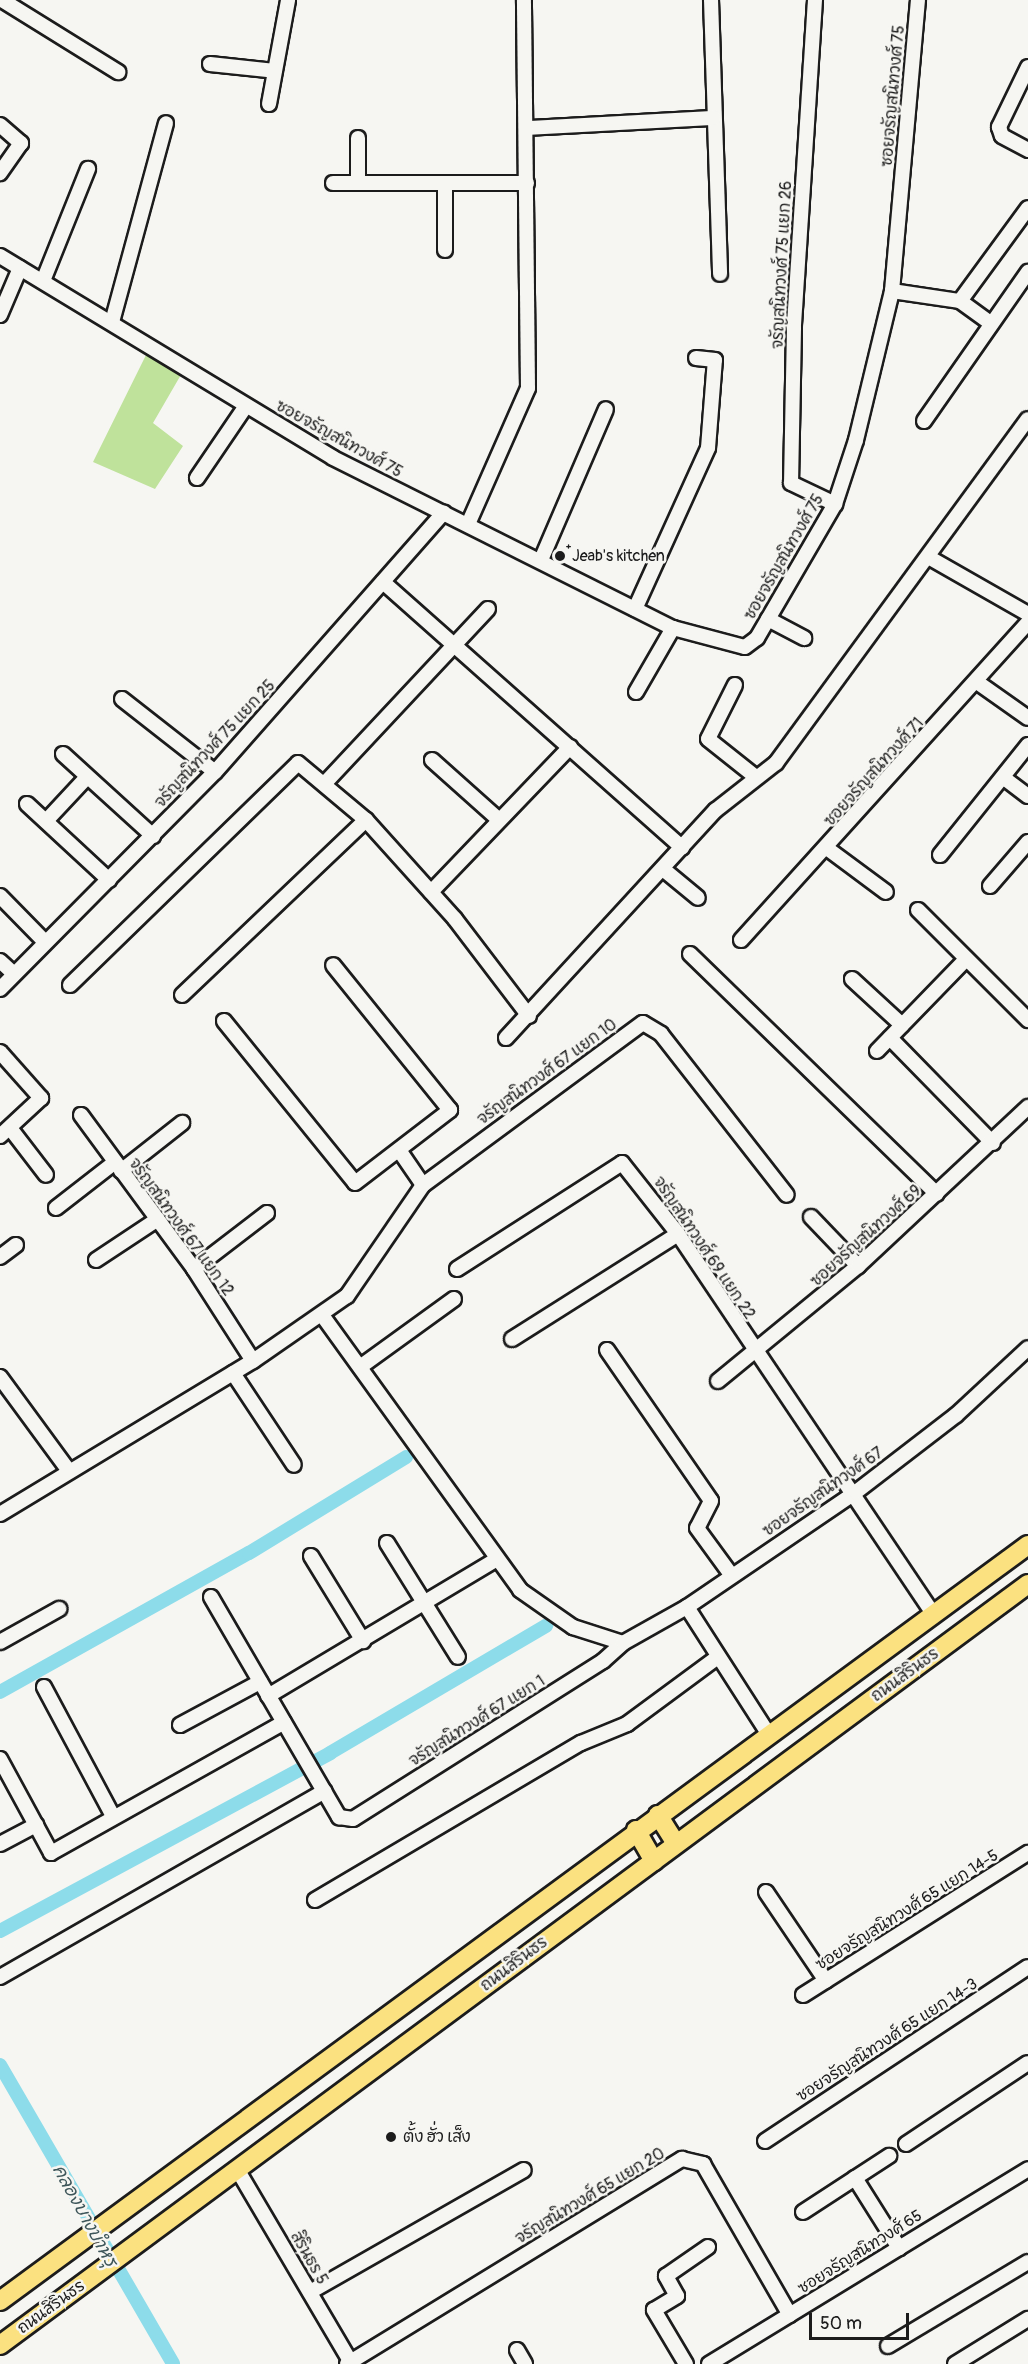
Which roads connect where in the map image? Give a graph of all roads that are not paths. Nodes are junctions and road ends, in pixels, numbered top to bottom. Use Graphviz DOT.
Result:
graph roads {
  1 [pos="2,0"];
  2 [pos="288,0"];
  3 [pos="524,0"];
  4 [pos="711,0"];
  5 [pos="815,0"];
  6 [pos="918,0"];
  7 [pos="210,64"];
  8 [pos="1028,67"];
  9 [pos="275,71"];
  10 [pos="118,72"];
  11 [pos="269,104"];
  12 [pos="714,118"];
  13 [pos="166,123"];
  14 [pos="0,125"];
  15 [pos="528,128"];
  16 [pos="358,138"];
  17 [pos="1028,150"];
  18 [pos="88,169"];
  19 [pos="0,173"];
  20 [pos="333,183"];
  21 [pos="358,183"];
  22 [pos="527,183"];
  23 [pos="445,184"];
  24 [pos="1028,208"];
  25 [pos="445,250"];
  26 [pos="0,256"];
  27 [pos="20,268"];
  28 [pos="1028,272"];
  29 [pos="720,274"];
  30 [pos="43,281"];
  31 [pos="892,291"];
  32 [pos="960,301"];
  33 [pos="0,315"];
  34 [pos="112,322"];
  35 [pos="989,322"];
  36 [pos="696,358"];
  37 [pos="246,406"];
  38 [pos="606,409"];
  39 [pos="1028,419"];
  40 [pos="924,421"];
  41 [pos="197,478"];
  42 [pos="835,504"];
  43 [pos="444,512"];
  44 [pos="468,522"];
  45 [pos="930,558"];
  46 [pos="541,560"];
  47 [pos="383,582"];
  48 [pos="488,609"];
  49 [pos="635,609"];
  50 [pos="1028,614"];
  51 [pos="768,619"];
  52 [pos="673,628"];
  53 [pos="1026,630"];
  54 [pos="804,639"];
  55 [pos="453,645"];
  56 [pos="977,682"];
  57 [pos="735,685"];
  58 [pos="636,692"];
  59 [pos="122,699"];
  60 [pos="1028,718"];
  61 [pos="1028,745"];
  62 [pos="570,747"];
  63 [pos="63,754"];
  64 [pos="432,760"];
  65 [pos="215,772"];
  66 [pos="87,777"];
  67 [pos="756,777"];
  68 [pos="1004,778"];
  69 [pos="326,782"];
  70 [pos="1028,796"];
  71 [pos="27,804"];
  72 [pos="498,819"];
  73 [pos="366,820"];
  74 [pos="46,821"];
  75 [pos="153,836"];
  76 [pos="1028,842"];
  77 [pos="682,847"];
  78 [pos="828,849"];
  79 [pos="940,855"];
  80 [pos="663,869"];
  81 [pos="109,880"];
  82 [pos="990,885"];
  83 [pos="430,892"];
  84 [pos="886,892"];
  85 [pos="0,896"];
  86 [pos="698,898"];
  87 [pos="918,910"];
  88 [pos="741,940"];
  89 [pos="44,941"];
  90 [pos="690,954"];
  91 [pos="966,959"];
  92 [pos="0,961"];
  93 [pos="333,965"];
  94 [pos="14,974"];
  95 [pos="852,979"];
  96 [pos="70,985"];
  97 [pos="0,989"];
  98 [pos="182,995"];
  99 [pos="529,1016"];
  100 [pos="1028,1020"];
  101 [pos="224,1021"];
  102 [pos="902,1024"];
  103 [pos="506,1038"];
  104 [pos="890,1038"];
  105 [pos="877,1051"];
  106 [pos="0,1052"];
  107 [pos="1028,1107"];
  108 [pos="81,1115"];
  109 [pos="182,1123"];
  110 [pos="5,1132"];
  111 [pos="993,1143"];
  112 [pos="399,1150"];
  113 [pos="118,1167"];
  114 [pos="46,1175"];
  115 [pos="423,1185"];
  116 [pos="937,1194"];
  117 [pos="787,1195"];
  118 [pos="56,1208"];
  119 [pos="267,1213"];
  120 [pos="811,1217"];
  121 [pos="158,1219"];
  122 [pos="678,1234"];
  123 [pos="16,1245"];
  124 [pos="0,1257"];
  125 [pos="96,1260"];
  126 [pos="858,1266"];
  127 [pos="194,1269"];
  128 [pos="457,1269"];
  129 [pos="454,1299"];
  130 [pos="322,1315"];
  131 [pos="512,1339"];
  132 [pos="1028,1348"];
  133 [pos="607,1350"];
  134 [pos="755,1354"];
  135 [pos="253,1361"];
  136 [pos="360,1367"];
  137 [pos="233,1373"];
  138 [pos="0,1377"];
  139 [pos="718,1382"];
  140 [pos="294,1465"];
  141 [pos="69,1471"];
  142 [pos="856,1492"];
  143 [pos="0,1514"];
  144 [pos="387,1544"];
  145 [pos="1028,1545"];
  146 [pos="311,1556"];
  147 [pos="495,1560"];
  148 [pos="732,1576"];
  149 [pos="1028,1584"];
  150 [pos="211,1597"];
  151 [pos="425,1604"];
  152 [pos="687,1607"];
  153 [pos="59,1609"];
  154 [pos="933,1613"];
  155 [pos="363,1641"];
  156 [pos="0,1642"];
  157 [pos="623,1643"];
  158 [pos="458,1657"];
  159 [pos="718,1658"];
  160 [pos="260,1682"];
  161 [pos="44,1687"];
  162 [pos="268,1696"];
  163 [pos="284,1722"];
  164 [pos="180,1725"];
  165 [pos="768,1733"];
  166 [pos="0,1759"];
  167 [pos="325,1791"];
  168 [pos="658,1815"];
  169 [pos="113,1816"];
  170 [pos="36,1826"];
  171 [pos="636,1830"];
  172 [pos="0,1844"];
  173 [pos="676,1844"];
  174 [pos="1028,1853"];
  175 [pos="654,1861"];
  176 [pos="766,1892"];
  177 [pos="315,1900"];
  178 [pos="1028,1967"];
  179 [pos="0,1977"];
  180 [pos="826,1981"];
  181 [pos="803,1995"];
  182 [pos="1028,2063"];
  183 [pos="765,2140"];
  184 [pos="906,2144"];
  185 [pos="889,2156"];
  186 [pos="237,2169"];
  187 [pos="1028,2169"];
  188 [pos="524,2170"];
  189 [pos="855,2178"];
  190 [pos="803,2212"];
  191 [pos="708,2247"];
  192 [pos="899,2248"];
  193 [pos="1028,2262"];
  194 [pos="310,2292"];
  195 [pos="0,2301"];
  196 [pos="790,2315"];
  197 [pos="1028,2319"];
  198 [pos="0,2345"];
  199 [pos="888,2346"];
  200 [pos="517,2350"];
  201 [pos="350,2363"];
  202 [pos="525,2364"];
  203 [pos="686,2364"];
  204 [pos="709,2364"];
  205 [pos="956,2364"];
  1 -- 10 [label="street"];
  2 -- 9 [label="street"];
  3 -- 15 [label="street"];
  4 -- 12 [label="street"];
  5 -- 42 [label="street, จรัญสนิทวงศ์ 75 แยก 26"];
  6 -- 31 [label="street, ซอยจรัญสนิทวงศ์ 75"];
  7 -- 9 [label="street"];
  8 -- 17 [label="street"];
  9 -- 11 [label="street"];
  12 -- 15 [label="street"];
  12 -- 29 [label="street"];
  13 -- 34 [label="street"];
  14 -- 19 [label="street"];
  15 -- 22 [label="street"];
  16 -- 21 [label="street"];
  18 -- 30 [label="street"];
  20 -- 21 [label="street"];
  21 -- 23 [label="street"];
  22 -- 23 [label="street"];
  22 -- 44 [label="street"];
  23 -- 25 [label="street"];
  24 -- 32 [label="street"];
  26 -- 27 [label="street, ซอยจรัญสนิทวงศ์ 75"];
  27 -- 30 [label="street, ซอยจรัญสนิทวงศ์ 75"];
  27 -- 33 [label="street"];
  28 -- 35 [label="street"];
  30 -- 34 [label="street, ซอยจรัญสนิทวงศ์ 75"];
  31 -- 32 [label="street"];
  31 -- 42 [label="street, ซอยจรัญสนิทวงศ์ 75"];
  32 -- 35 [label="street"];
  34 -- 37 [label="street, ซอยจรัญสนิทวงศ์ 75"];
  35 -- 40 [label="street"];
  36 -- 49 [label="street"];
  37 -- 41 [label="street"];
  37 -- 43 [label="street, ซอยจรัญสนิทวงศ์ 75"];
  38 -- 46 [label="street"];
  39 -- 45 [label="street"];
  42 -- 51 [label="street, ซอยจรัญสนิทวงศ์ 75"];
  43 -- 44 [label="street, ซอยจรัญสนิทวงศ์ 75"];
  43 -- 47 [label="street, จรัญสนิทวงศ์ 75 แยก 25"];
  44 -- 46 [label="street, ซอยจรัญสนิทวงศ์ 75"];
  45 -- 50 [label="street"];
  45 -- 67 [label="street"];
  46 -- 49 [label="street, ซอยจรัญสนิทวงศ์ 75"];
  47 -- 55 [label="street"];
  47 -- 65 [label="street, จรัญสนิทวงศ์ 75 แยก 25"];
  48 -- 55 [label="street"];
  49 -- 52 [label="street, ซอยจรัญสนิทวงศ์ 75"];
  51 -- 52 [label="street, ซอยจรัญสนิทวงศ์ 75"];
  51 -- 54 [label="street"];
  52 -- 58 [label="street"];
  53 -- 56 [label="street, ซอยจรัญสนิทวงศ์ 71"];
  55 -- 62 [label="street"];
  55 -- 69 [label="street"];
  56 -- 60 [label="street"];
  56 -- 78 [label="street, ซอยจรัญสนิทวงศ์ 71"];
  57 -- 67 [label="street"];
  59 -- 65 [label="street"];
  61 -- 68 [label="street"];
  62 -- 72 [label="street"];
  62 -- 77 [label="street"];
  63 -- 66 [label="street"];
  64 -- 72 [label="street"];
  65 -- 75 [label="street, จรัญสนิทวงศ์ 75 แยก 25"];
  66 -- 74 [label="street"];
  66 -- 75 [label="street"];
  67 -- 77 [label="street"];
  68 -- 70 [label="street"];
  68 -- 79 [label="street"];
  69 -- 73 [label="street"];
  69 -- 96 [label="street"];
  71 -- 74 [label="street"];
  72 -- 83 [label="street"];
  73 -- 83 [label="street"];
  73 -- 98 [label="street"];
  74 -- 81 [label="street"];
  75 -- 81 [label="street, จรัญสนิทวงศ์ 75 แยก 25"];
  76 -- 82 [label="street"];
  77 -- 80 [label="street"];
  78 -- 84 [label="street"];
  78 -- 88 [label="street, ซอยจรัญสนิทวงศ์ 71"];
  80 -- 86 [label="street"];
  80 -- 99 [label="street"];
  81 -- 89 [label="street, จรัญสนิทวงศ์ 75 แยก 25"];
  83 -- 99 [label="street"];
  85 -- 89 [label="street"];
  87 -- 91 [label="street"];
  89 -- 94 [label="street, จรัญสนิทวงศ์ 75 แยก 25"];
  90 -- 116 [label="street"];
  91 -- 100 [label="street"];
  91 -- 102 [label="street"];
  92 -- 94 [label="street"];
  93 -- 112 [label="street"];
  94 -- 97 [label="street, จรัญสนิทวงศ์ 75 แยก 25"];
  95 -- 102 [label="street"];
  99 -- 103 [label="street"];
  101 -- 112 [label="street"];
  102 -- 104 [label="street"];
  104 -- 105 [label="street"];
  104 -- 111 [label="street"];
  106 -- 110 [label="street"];
  107 -- 111 [label="street, ซอยจรัญสนิทวงศ์ 69"];
  108 -- 113 [label="street, จรัญสนิทวงศ์ 67 แยก 12"];
  109 -- 113 [label="street"];
  110 -- 114 [label="street"];
  111 -- 116 [label="street, ซอยจรัญสนิทวงศ์ 69"];
  112 -- 115 [label="street"];
  113 -- 118 [label="street"];
  113 -- 121 [label="street, จรัญสนิทวงศ์ 67 แยก 12"];
  115 -- 117 [label="street, จรัญสนิทวงศ์ 67 แยก 10"];
  115 -- 130 [label="street, จรัญสนิทวงศ์ 67 แยก 10"];
  116 -- 126 [label="street, ซอยจรัญสนิทวงศ์ 69"];
  119 -- 127 [label="street"];
  120 -- 126 [label="street"];
  121 -- 125 [label="street"];
  121 -- 127 [label="street, จรัญสนิทวงศ์ 67 แยก 12"];
  122 -- 128 [label="street, จรัญสนิทวงศ์ 69 แยก 22"];
  122 -- 131 [label="street"];
  122 -- 134 [label="street, จรัญสนิทวงศ์ 69 แยก 22"];
  123 -- 124 [label="street"];
  126 -- 134 [label="street, ซอยจรัญสนิทวงศ์ 69"];
  127 -- 135 [label="street, จรัญสนิทวงศ์ 67 แยก 12"];
  129 -- 136 [label="street"];
  130 -- 135 [label="street, จรัญสนิทวงศ์ 67 แยก 10"];
  130 -- 136 [label="street"];
  132 -- 142 [label="street, ซอยจรัญสนิทวงศ์ 67"];
  133 -- 148 [label="street"];
  134 -- 139 [label="street, ซอยจรัญสนิทวงศ์ 69"];
  134 -- 142 [label="street, จรัญสนิทวงศ์ 69 แยก 22"];
  135 -- 137 [label="street, จรัญสนิทวงศ์ 67 แยก 10"];
  136 -- 147 [label="street"];
  137 -- 140 [label="street"];
  137 -- 141 [label="street, จรัญสนิทวงศ์ 67 แยก 10"];
  138 -- 141 [label="street"];
  141 -- 143 [label="street, จรัญสนิทวงศ์ 67 แยก 10"];
  142 -- 148 [label="street, ซอยจรัญสนิทวงศ์ 67"];
  142 -- 154 [label="street, จรัญสนิทวงศ์ 69 แยก 22"];
  144 -- 151 [label="street"];
  145 -- 154 [label="main road, ถนนสิรินธร"];
  146 -- 155 [label="street"];
  147 -- 151 [label="street"];
  147 -- 157 [label="street"];
  148 -- 152 [label="street, ซอยจรัญสนิทวงศ์ 67"];
  149 -- 173 [label="main road, ถนนสิรินธร"];
  150 -- 160 [label="street"];
  151 -- 155 [label="street"];
  151 -- 158 [label="street"];
  152 -- 157 [label="street, ซอยจรัญสนิทวงศ์ 67"];
  152 -- 159 [label="street"];
  153 -- 156 [label="street"];
  154 -- 165 [label="main road, ถนนสิรินธร"];
  155 -- 162 [label="street"];
  157 -- 167 [label="street, จรัญสนิทวงศ์ 67 แยก 1"];
  159 -- 165 [label="street"];
  159 -- 177 [label="street"];
  160 -- 162 [label="street"];
  160 -- 164 [label="street"];
  161 -- 169 [label="street"];
  162 -- 163 [label="street"];
  163 -- 167 [label="street"];
  163 -- 169 [label="street"];
  165 -- 168 [label="main road, ถนนสิรินธร"];
  166 -- 170 [label="street"];
  167 -- 179 [label="street"];
  168 -- 171 [label="main road, ถนนสิรินธร"];
  168 -- 173 [label="main road"];
  169 -- 170 [label="street"];
  170 -- 172 [label="street"];
  171 -- 175 [label="main road"];
  171 -- 195 [label="main road, ถนนสิรินธร"];
  173 -- 175 [label="main road, ถนนสิรินธร"];
  174 -- 180 [label="street, ซอยจรัญสนิทวงศ์ 65 แยก 14-5"];
  175 -- 186 [label="main road, ถนนสิรินธร"];
  176 -- 180 [label="street"];
  178 -- 183 [label="street, ซอยจรัญสนิทวงศ์ 65 แยก 14-3"];
  180 -- 181 [label="street, ซอยจรัญสนิทวงศ์ 65 แยก 14-5"];
  182 -- 184 [label="street"];
  185 -- 189 [label="street"];
  186 -- 194 [label="street, สิรินธร 5"];
  186 -- 198 [label="main road, ถนนสิรินธร"];
  187 -- 192 [label="street, ซอยจรัญสนิทวงศ์ 65"];
  188 -- 194 [label="street"];
  189 -- 190 [label="street"];
  189 -- 192 [label="street"];
  191 -- 203 [label="street"];
  192 -- 196 [label="street, ซอยจรัญสนิทวงศ์ 65"];
  193 -- 199 [label="street"];
  194 -- 201 [label="street, สิรินธร 5"];
  196 -- 201 [label="street, จรัญสนิทวงศ์ 65 แยก 20"];
  196 -- 204 [label="street, ซอยจรัญสนิทวงศ์ 65"];
  197 -- 205 [label="street"];
  200 -- 202 [label="street"];
}
